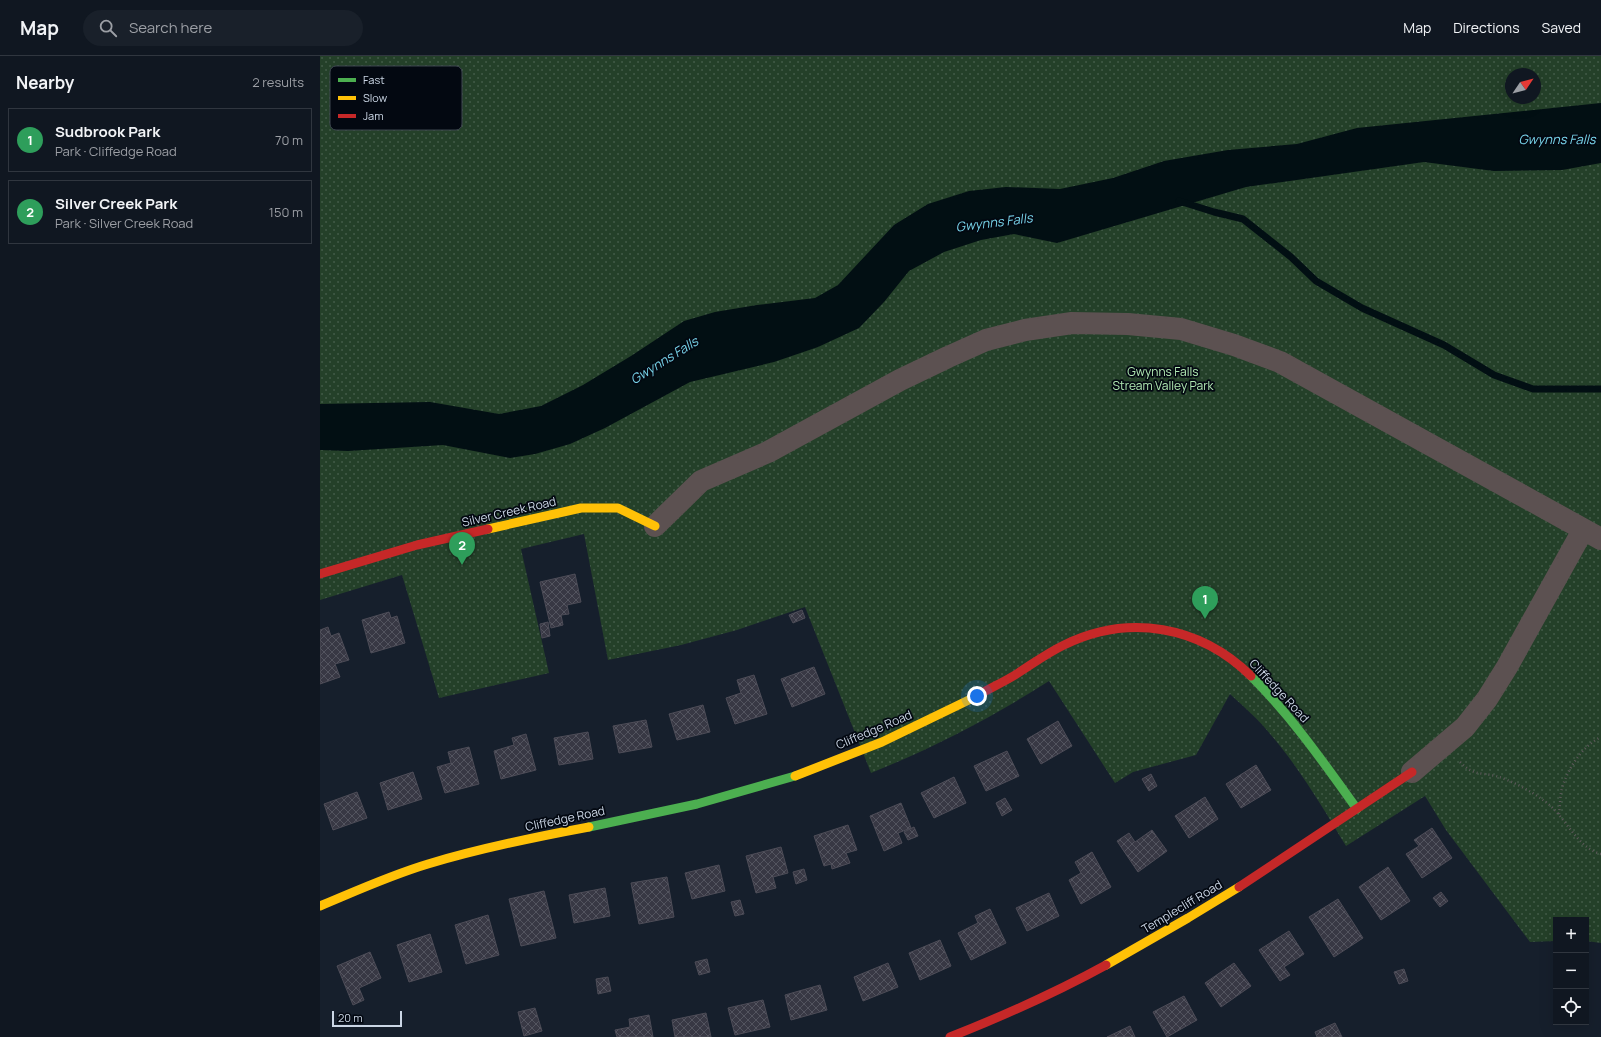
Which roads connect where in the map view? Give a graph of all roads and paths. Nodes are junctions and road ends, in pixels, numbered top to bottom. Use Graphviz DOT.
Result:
graph roads {
  1 [pos="656,526"];
  2 [pos="1592,534"];
  3 [pos="320,574"];
  4 [pos="1601,737"];
  5 [pos="1443,747"];
  6 [pos="1412,772"];
  7 [pos="1357,809"];
  8 [pos="1559,815"];
  9 [pos="1601,854"];
  10 [pos="320,906"];
  11 [pos="950,1037"];
  1 -- 2 [label="street"];
  1 -- 3 [label="street, Silver Creek Road"];
  2 -- 5 [label="street"];
  4 -- 8 [label="path"];
  5 -- 6 [label="street"];
  5 -- 8 [label="path"];
  6 -- 7 [label="street, Templecliff Road"];
  7 -- 10 [label="street, Cliffedge Road"];
  7 -- 11 [label="street, Templecliff Road"];
  8 -- 9 [label="path"];
}
